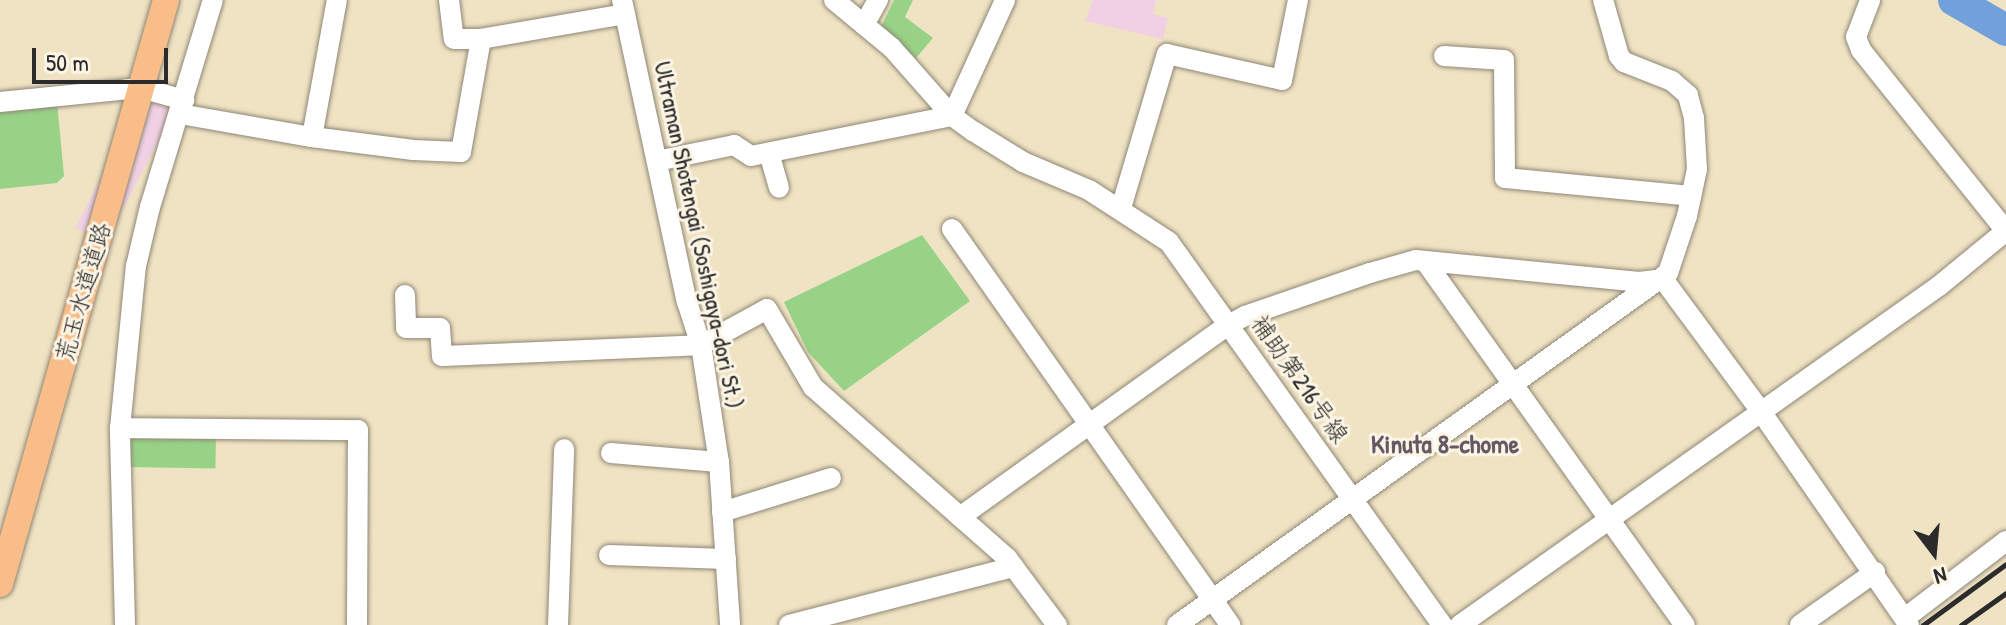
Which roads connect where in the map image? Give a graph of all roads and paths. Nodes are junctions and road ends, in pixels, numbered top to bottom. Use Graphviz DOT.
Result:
graph roads {
  1 [pos="166,0"];
  2 [pos="213,0"];
  3 [pos="337,0"];
  4 [pos="449,0"];
  5 [pos="834,0"];
  6 [pos="878,0"];
  7 [pos="1005,0"];
  8 [pos="1298,0"];
  9 [pos="1603,0"];
  10 [pos="1870,0"];
  11 [pos="624,7"];
  12 [pos="864,25"];
  13 [pos="481,39"];
  14 [pos="1444,56"];
  15 [pos="141,88"];
  16 [pos="0,102"];
  17 [pos="182,107"];
  18 [pos="952,116"];
  19 [pos="312,137"];
  20 [pos="769,153"];
  21 [pos="657,161"];
  22 [pos="779,188"];
  23 [pos="1691,196"];
  24 [pos="1121,208"];
  25 [pos="952,229"];
  26 [pos="1425,261"];
  27 [pos="1663,279"];
  28 [pos="405,295"];
  29 [pos="1230,324"];
  30 [pos="701,345"];
  31 [pos="1514,386"];
  32 [pos="1762,413"];
  33 [pos="1089,426"];
  34 [pos="120,428"];
  35 [pos="564,449"];
  36 [pos="611,453"];
  37 [pos="719,462"];
  38 [pos="831,478"];
  39 [pos="1353,499"];
  40 [pos="722,512"];
  41 [pos="960,517"];
  42 [pos="1611,518"];
  43 [pos="2006,541"];
  44 [pos="609,555"];
  45 [pos="726,559"];
  46 [pos="1014,567"];
  47 [pos="1875,572"];
  48 [pos="0,584"];
  49 [pos="1212,600"];
  50 [pos="1907,622"];
  51 [pos="125,625"];
  52 [pos="357,625"];
  53 [pos="558,625"];
  54 [pos="730,625"];
  55 [pos="789,625"];
  56 [pos="1057,625"];
  57 [pos="1177,625"];
  58 [pos="1230,625"];
  59 [pos="1442,625"];
  60 [pos="1460,625"];
  61 [pos="1685,625"];
  62 [pos="1800,625"];
  1 -- 15 [label="main road, 荒玉水道道路"];
  2 -- 17 [label="street"];
  3 -- 19 [label="street"];
  4 -- 13 [label="street"];
  5 -- 12 [label="street, 補助第216号線"];
  6 -- 12 [label="street"];
  7 -- 18 [label="street"];
  8 -- 24 [label="street"];
  9 -- 23 [label="street"];
  10 -- 32 [label="street"];
  11 -- 13 [label="street"];
  11 -- 21 [label="street, Ultraman Shotengai (Soshigaya-dori St.)"];
  12 -- 18 [label="street, 補助第216号線"];
  13 -- 19 [label="street"];
  14 -- 23 [label="street"];
  15 -- 16 [label="street"];
  15 -- 17 [label="street"];
  15 -- 48 [label="main road, 荒玉水道道路"];
  17 -- 19 [label="street"];
  17 -- 34 [label="street"];
  18 -- 20 [label="street"];
  18 -- 24 [label="street, 補助第216号線"];
  20 -- 21 [label="street"];
  20 -- 22 [label="street"];
  21 -- 30 [label="street, Ultraman Shotengai (Soshigaya-dori St.)"];
  23 -- 27 [label="street"];
  24 -- 29 [label="street, 補助第216号線"];
  25 -- 33 [label="street"];
  26 -- 27 [label="street"];
  26 -- 29 [label="street"];
  26 -- 31 [label="street"];
  27 -- 31 [label="street"];
  27 -- 32 [label="street"];
  28 -- 30 [label="street"];
  29 -- 33 [label="street"];
  29 -- 39 [label="street, 補助第216号線"];
  30 -- 37 [label="street, Ultraman Shotengai (Soshigaya-dori St.)"];
  30 -- 41 [label="street"];
  31 -- 39 [label="street"];
  31 -- 42 [label="street"];
  32 -- 42 [label="street"];
  32 -- 47 [label="street"];
  33 -- 41 [label="street"];
  33 -- 49 [label="street"];
  34 -- 51 [label="street"];
  34 -- 52 [label="street"];
  35 -- 53 [label="street"];
  36 -- 37 [label="street"];
  37 -- 40 [label="street, Ultraman Shotengai (Soshigaya-dori St.)"];
  38 -- 40 [label="street"];
  39 -- 49 [label="street"];
  39 -- 59 [label="street, 補助第216号線"];
  40 -- 45 [label="street, Ultraman Shotengai (Soshigaya-dori St.)"];
  41 -- 46 [label="street"];
  42 -- 60 [label="street"];
  42 -- 61 [label="street"];
  43 -- 50 [label="street"];
  44 -- 45 [label="street"];
  45 -- 54 [label="street, Ultraman Shotengai (Soshigaya-dori St.)"];
  46 -- 55 [label="street"];
  46 -- 56 [label="street"];
  47 -- 50 [label="street"];
  47 -- 62 [label="street"];
  49 -- 57 [label="street"];
  49 -- 58 [label="street"];
}
